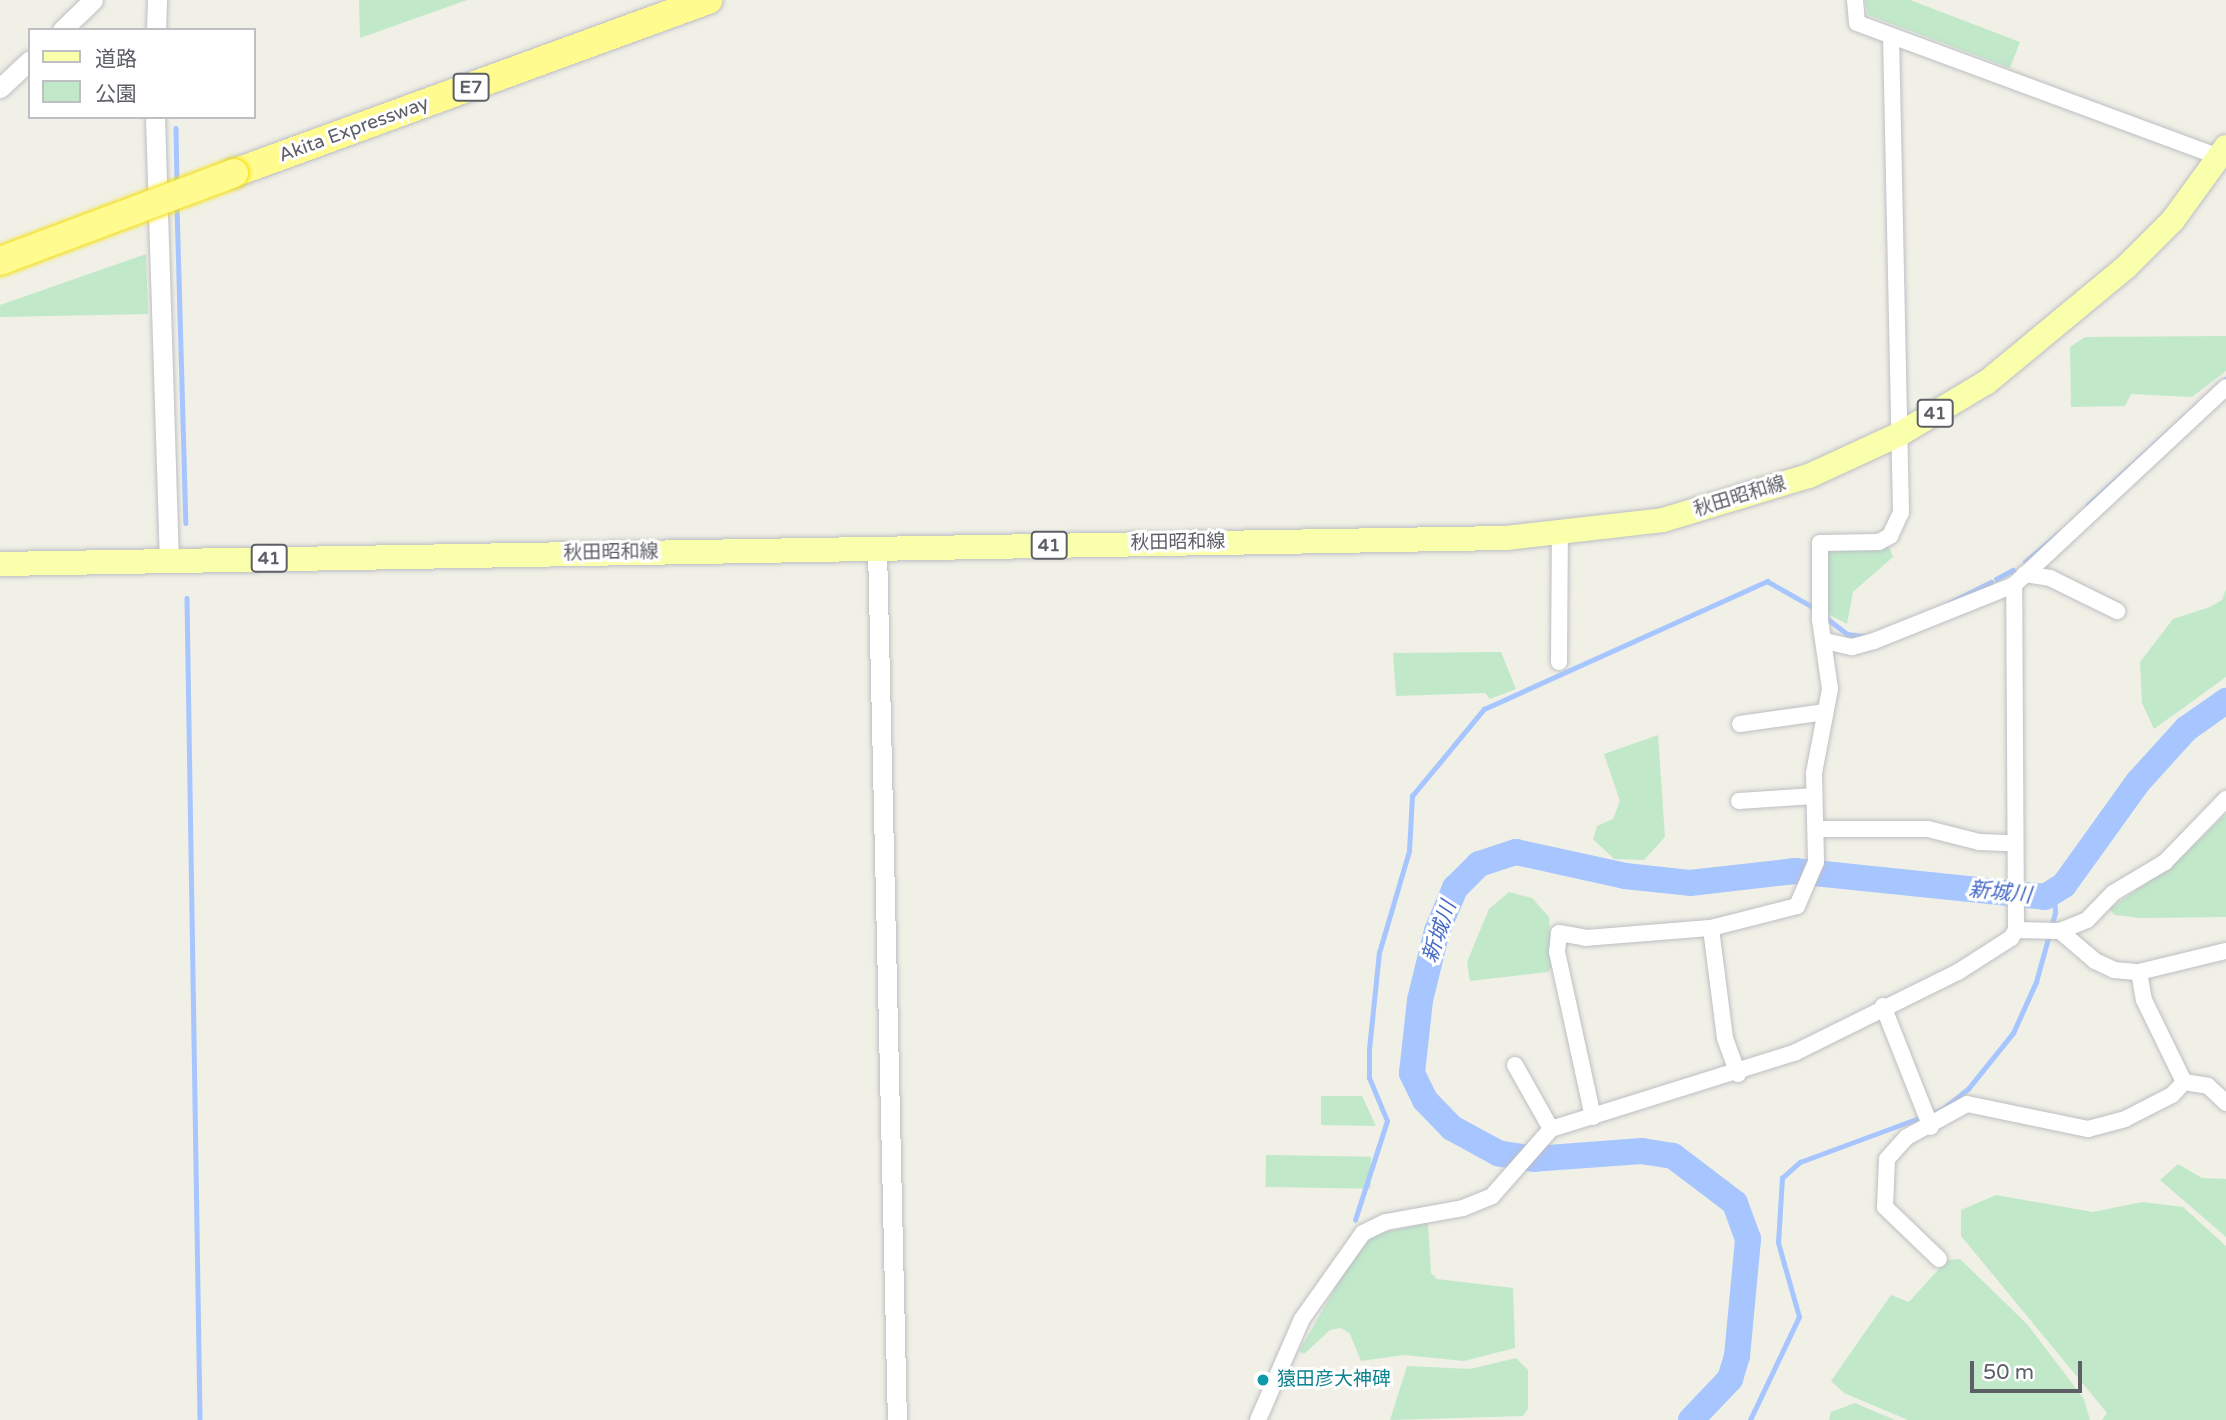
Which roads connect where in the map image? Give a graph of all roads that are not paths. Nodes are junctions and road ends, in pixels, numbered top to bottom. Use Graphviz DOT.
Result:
graph roads {
  1 [pos="93,0"];
  2 [pos="157,0"];
  3 [pos="708,0"];
  4 [pos="1855,0"];
  5 [pos="64,28"];
  6 [pos="156,28"];
  7 [pos="1891,36"];
  8 [pos="28,62"];
  9 [pos="0,88"];
  10 [pos="155,119"];
  11 [pos="2222,156"];
  12 [pos="0,261"];
  13 [pos="2226,387"];
  14 [pos="1900,435"];
  15 [pos="1560,533"];
  16 [pos="877,548"];
  17 [pos="169,559"];
  18 [pos="0,564"];
  19 [pos="2020,579"];
  20 [pos="2116,611"];
  21 [pos="1825,641"];
  22 [pos="1559,662"];
  23 [pos="1825,712"];
  24 [pos="1740,724"];
  25 [pos="1814,796"];
  26 [pos="2226,799"];
  27 [pos="1739,801"];
  28 [pos="1819,829"];
  29 [pos="2012,843"];
  30 [pos="2015,925"];
  31 [pos="1711,928"];
  32 [pos="2060,932"];
  33 [pos="2226,951"];
  34 [pos="2139,972"];
  35 [pos="1883,1006"];
  36 [pos="1515,1065"];
  37 [pos="1738,1074"];
  38 [pos="2184,1082"];
  39 [pos="2226,1103"];
  40 [pos="1593,1117"];
  41 [pos="1931,1127"];
  42 [pos="1545,1133"];
  43 [pos="1939,1259"];
  44 [pos="897,1420"];
  45 [pos="1258,1420"];
  1 -- 5 [label="street"];
  2 -- 6 [label="street"];
  3 -- 12 [label="highway, Akita Expressway / E7, bridge"];
  4 -- 7 [label="street"];
  7 -- 11 [label="street"];
  7 -- 14 [label="street"];
  8 -- 9 [label="street"];
  10 -- 17 [label="street"];
  11 -- 14 [label="main road, 秋田昭和線 / 41"];
  13 -- 19 [label="street"];
  14 -- 15 [label="main road, 秋田昭和線 / 41"];
  14 -- 21 [label="street"];
  15 -- 16 [label="main road, 秋田昭和線 / 41"];
  15 -- 22 [label="street"];
  16 -- 17 [label="main road, 秋田昭和線 / 41"];
  16 -- 44 [label="street"];
  17 -- 18 [label="main road, 秋田昭和線 / 41"];
  19 -- 20 [label="street"];
  19 -- 21 [label="street"];
  19 -- 29 [label="street"];
  21 -- 23 [label="street"];
  23 -- 24 [label="street"];
  23 -- 25 [label="street"];
  25 -- 27 [label="street"];
  25 -- 28 [label="street"];
  26 -- 32 [label="street"];
  28 -- 29 [label="street"];
  28 -- 31 [label="street"];
  29 -- 30 [label="street"];
  30 -- 32 [label="street"];
  30 -- 35 [label="street"];
  31 -- 37 [label="street"];
  31 -- 40 [label="street"];
  32 -- 34 [label="street"];
  33 -- 34 [label="street"];
  34 -- 38 [label="street"];
  35 -- 37 [label="street"];
  35 -- 41 [label="street"];
  36 -- 42 [label="street"];
  37 -- 40 [label="street"];
  38 -- 39 [label="street"];
  38 -- 41 [label="street"];
  40 -- 42 [label="street"];
  41 -- 43 [label="street"];
  42 -- 45 [label="street"];
}
